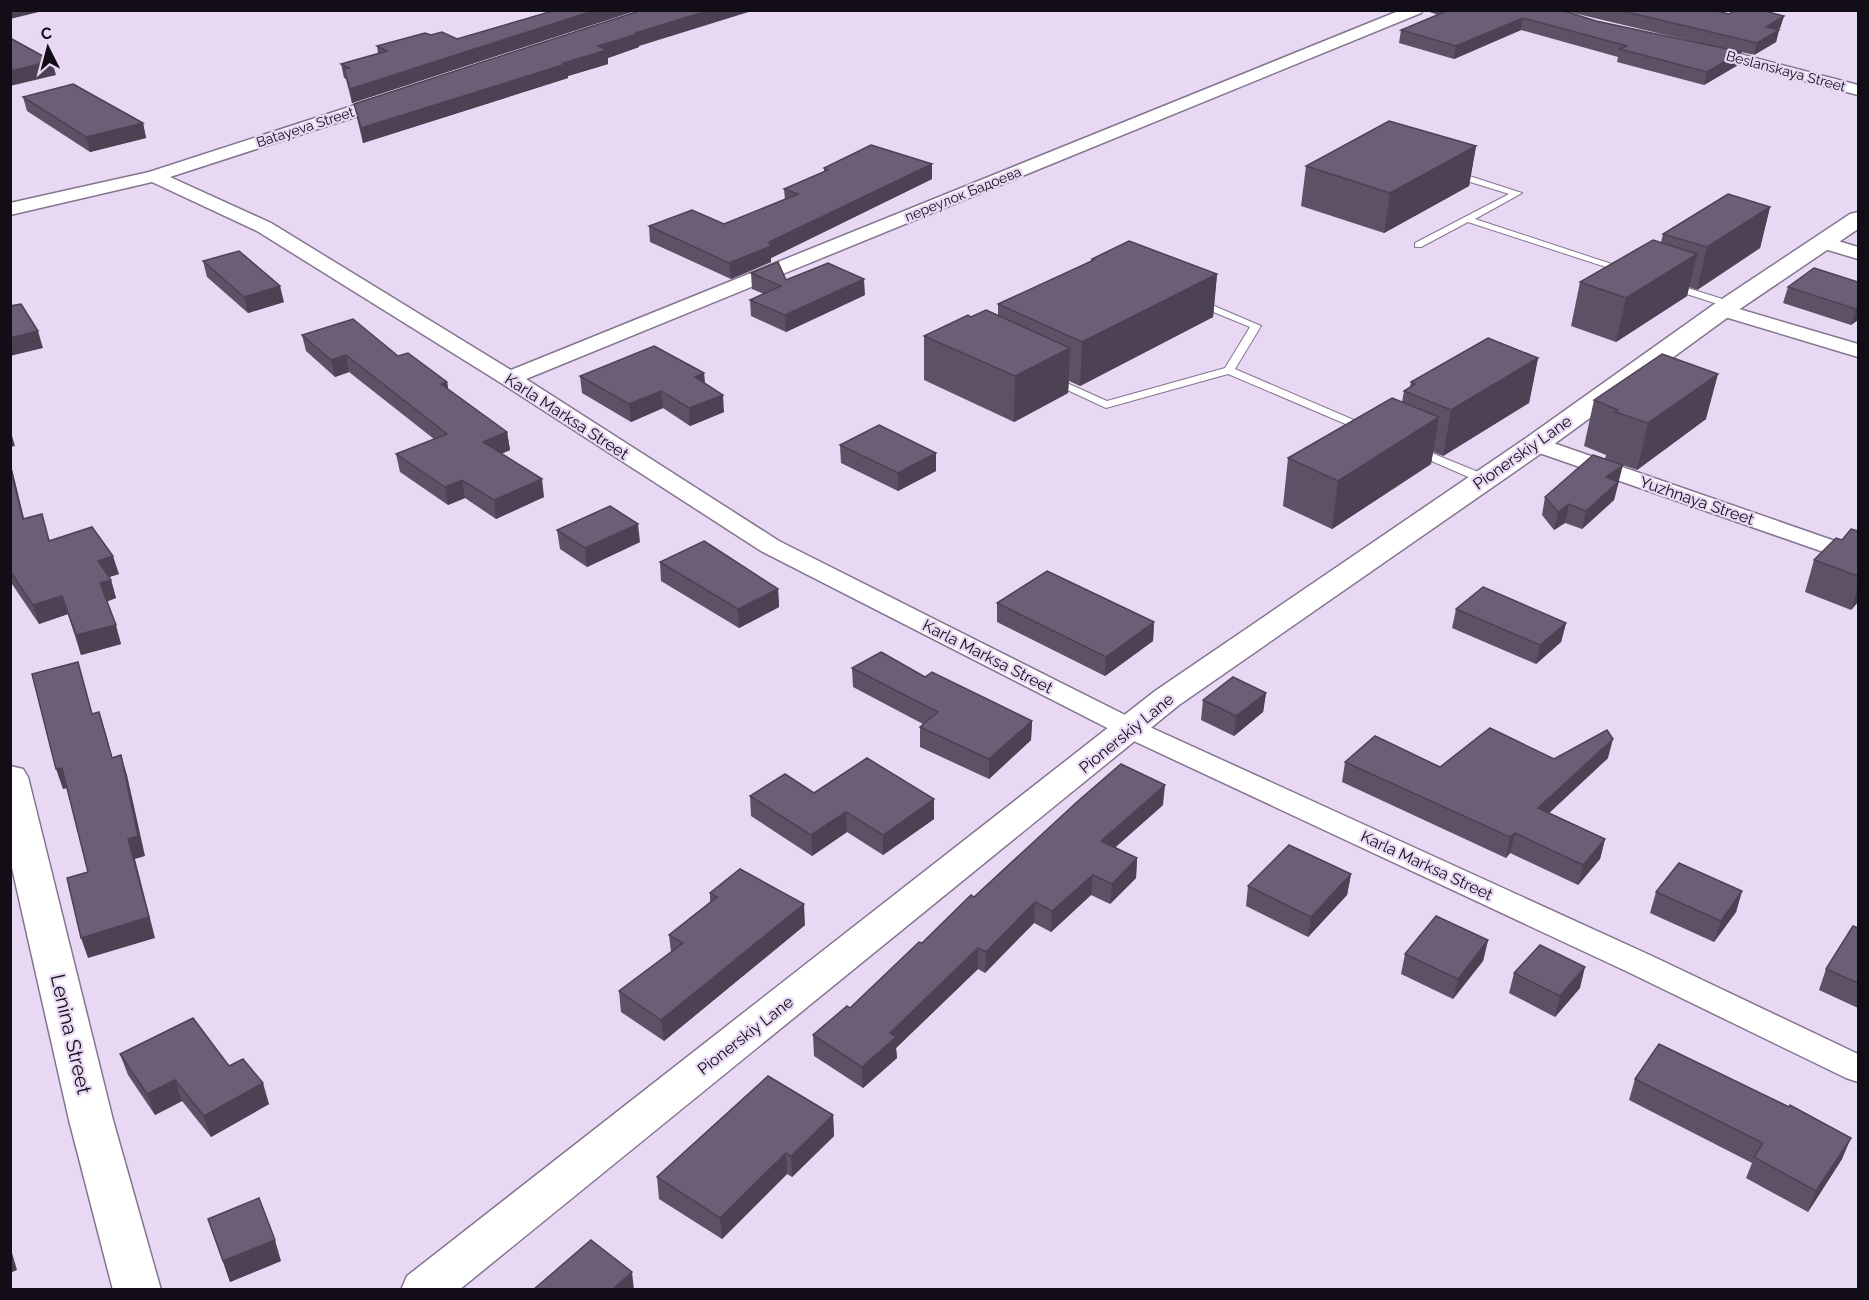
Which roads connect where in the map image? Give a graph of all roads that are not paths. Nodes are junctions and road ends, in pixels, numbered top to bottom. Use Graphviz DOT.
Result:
graph roads {
  1 [pos="1416,10"];
  2 [pos="1693,47"];
  3 [pos="1858,90"];
  4 [pos="404,95"];
  5 [pos="1439,170"];
  6 [pos="154,176"];
  7 [pos="10,209"];
  8 [pos="1467,219"];
  9 [pos="1858,219"];
  10 [pos="1825,243"];
  11 [pos="1418,245"];
  12 [pos="1858,253"];
  13 [pos="1632,273"];
  14 [pos="1665,283"];
  15 [pos="1192,299"];
  16 [pos="1726,308"];
  17 [pos="1858,351"];
  18 [pos="1229,370"];
  19 [pos="1044,376"];
  20 [pos="509,378"];
  21 [pos="1378,434"];
  22 [pos="1536,444"];
  23 [pos="1410,447"];
  24 [pos="1484,479"];
  25 [pos="1858,557"];
  26 [pos="1131,729"];
  27 [pos="10,777"];
  28 [pos="1858,1069"];
  29 [pos="137,1290"];
  30 [pos="424,1290"];
  1 -- 20 [label="street, переулок Бадоева"];
  2 -- 3 [label="street, Beslanskaya Street"];
  4 -- 6 [label="street, Batayeva Street"];
  5 -- 8 [label="lane"];
  6 -- 7 [label="street, Batayeva Street"];
  6 -- 20 [label="street, Karla Marksa Street"];
  8 -- 11 [label="lane"];
  8 -- 13 [label="lane"];
  9 -- 10 [label="street, Pionerskiy Lane"];
  10 -- 12 [label="street"];
  10 -- 16 [label="street, Pionerskiy Lane"];
  14 -- 16 [label="lane"];
  15 -- 18 [label="lane"];
  16 -- 17 [label="street"];
  16 -- 22 [label="street, Pionerskiy Lane"];
  18 -- 19 [label="lane"];
  18 -- 21 [label="lane"];
  20 -- 26 [label="street, Karla Marksa Street"];
  22 -- 24 [label="street, Pionerskiy Lane"];
  22 -- 25 [label="street, Yuzhnaya Street"];
  23 -- 24 [label="lane"];
  24 -- 26 [label="street, Pionerskiy Lane"];
  26 -- 28 [label="street, Karla Marksa Street"];
  26 -- 30 [label="street, Pionerskiy Lane"];
  27 -- 29 [label="street, Lenina Street"];
}
